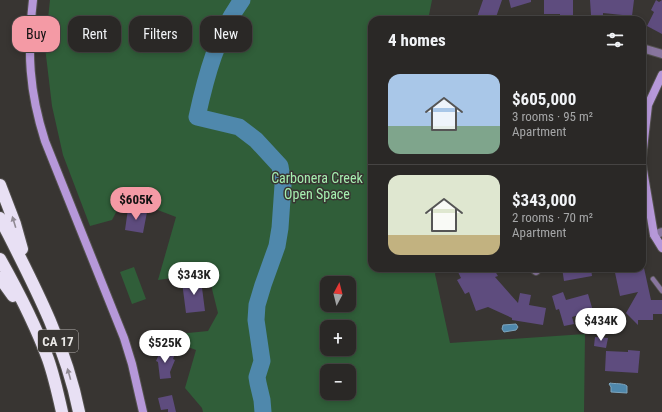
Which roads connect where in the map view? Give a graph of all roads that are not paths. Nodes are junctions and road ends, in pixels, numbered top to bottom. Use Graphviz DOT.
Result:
graph roads {
  1 [pos="34,0"];
  2 [pos="646,49"];
  3 [pos="662,54"];
  4 [pos="662,75"];
  5 [pos="646,123"];
  6 [pos="646,181"];
  7 [pos="0,185"];
  8 [pos="0,218"];
  9 [pos="658,233"];
  10 [pos="662,248"];
  11 [pos="0,259"];
  12 [pos="28,274"];
  13 [pos="0,278"];
  14 [pos="653,279"];
  15 [pos="662,291"];
  16 [pos="33,323"];
  17 [pos="62,412"];
  18 [pos="79,412"];
  19 [pos="143,412"];
  1 -- 19 [label="street"];
  2 -- 3 [label="street"];
  4 -- 5 [label="street"];
  6 -- 9 [label="street"];
  12 -- 7 [label="highway, one-way"];
  8 -- 12 [label="highway, CA 17"];
  9 -- 10 [label="street"];
  11 -- 16 [label="highway, CA 17"];
  18 -- 12 [label="highway, CA 17, one-way"];
  13 -- 16 [label="highway"];
  14 -- 15 [label="lane"];
  16 -- 17 [label="highway, CA 17"];
}
